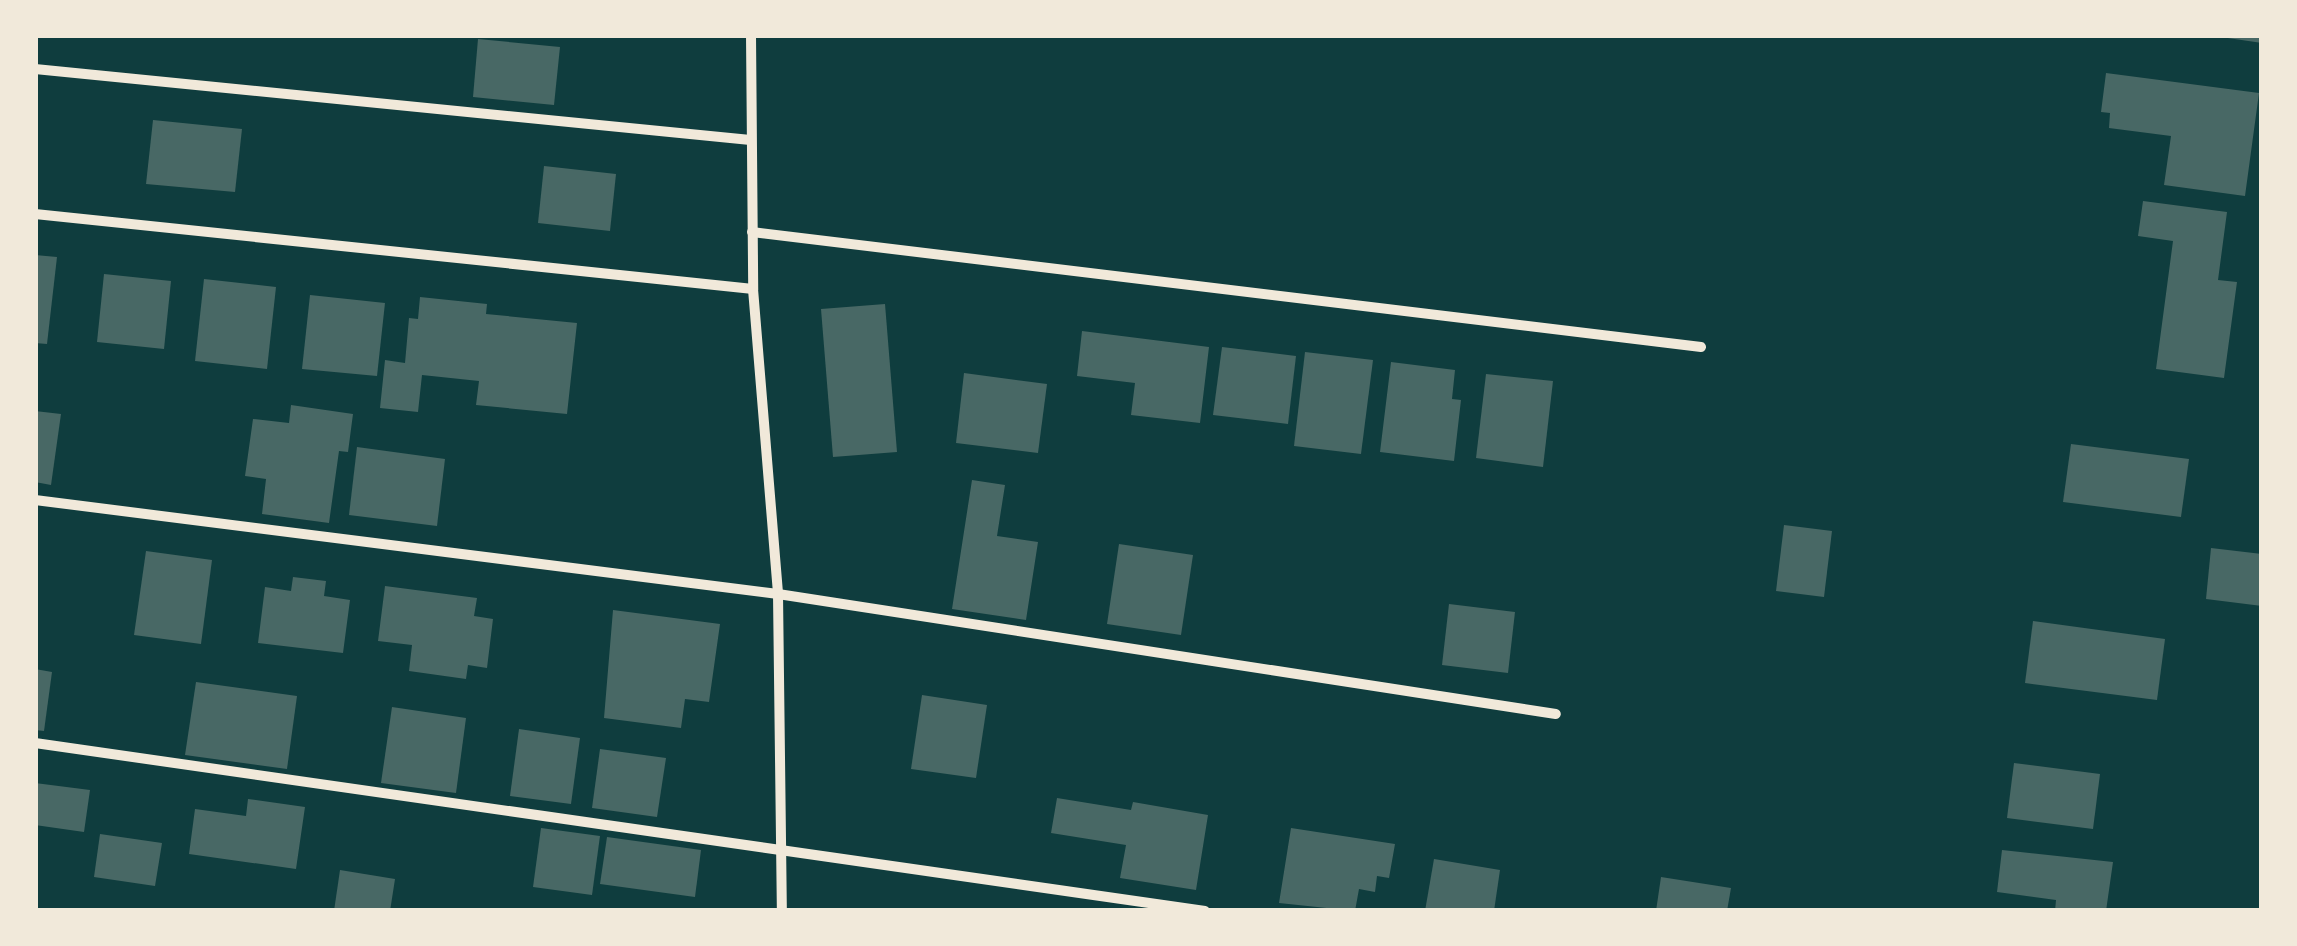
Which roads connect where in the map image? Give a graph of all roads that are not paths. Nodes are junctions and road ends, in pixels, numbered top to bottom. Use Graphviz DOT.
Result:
graph roads {
  1 [pos="751,35"];
  2 [pos="35,69"];
  3 [pos="750,140"];
  4 [pos="35,214"];
  5 [pos="752,232"];
  6 [pos="754,288"];
  7 [pos="1702,347"];
  8 [pos="35,500"];
  9 [pos="778,594"];
  10 [pos="1556,714"];
  11 [pos="35,743"];
  12 [pos="784,848"];
  13 [pos="782,911"];
  14 [pos="1205,911"];
  1 -- 3 [label="street"];
  2 -- 3 [label="street"];
  3 -- 5 [label="street"];
  4 -- 6 [label="street"];
  5 -- 6 [label="street"];
  5 -- 7 [label="street"];
  6 -- 9 [label="street"];
  8 -- 9 [label="street"];
  9 -- 10 [label="street"];
  9 -- 12 [label="street"];
  11 -- 12 [label="street"];
  12 -- 13 [label="street"];
  12 -- 14 [label="street"];
}
